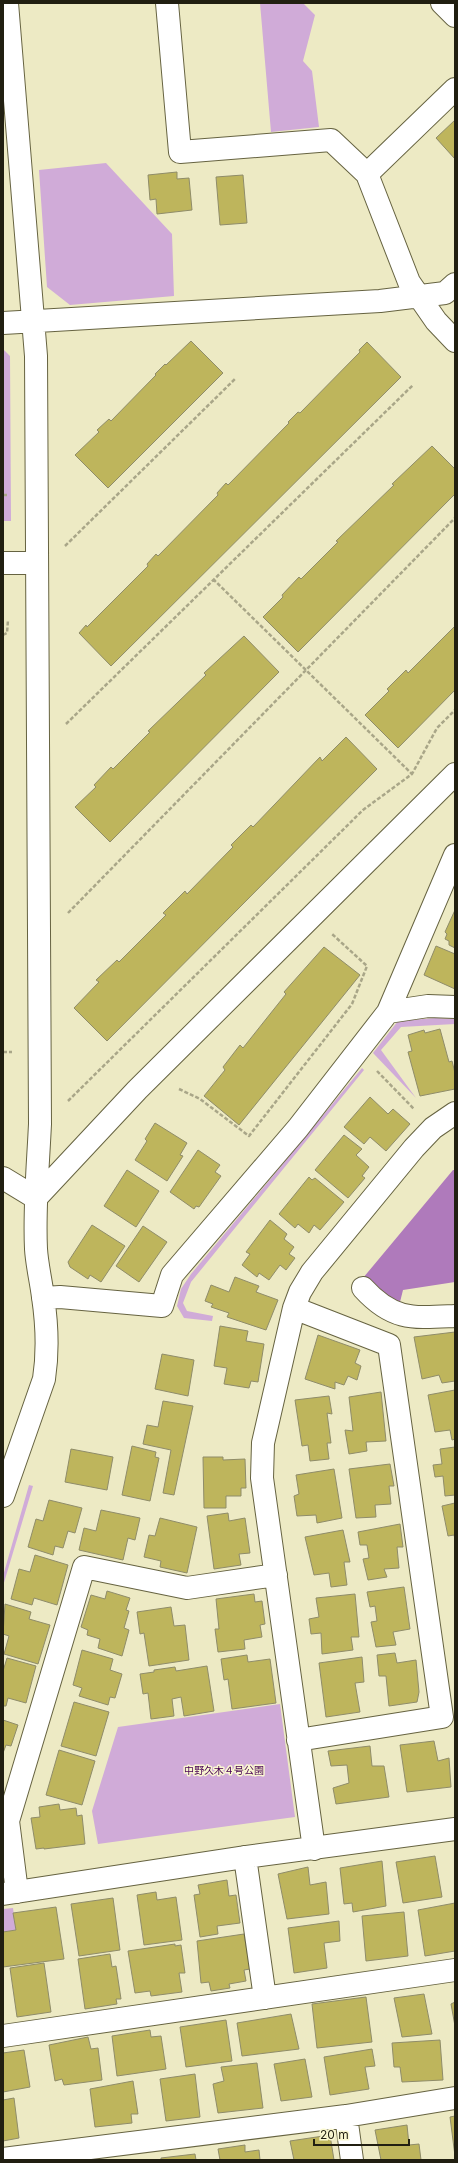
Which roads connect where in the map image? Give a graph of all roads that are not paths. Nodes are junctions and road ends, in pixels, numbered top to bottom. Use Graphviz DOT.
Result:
graph roads {
  1 [pos="7,3"];
  2 [pos="167,3"];
  3 [pos="442,3"];
  4 [pos="455,16"];
  5 [pos="455,89"];
  6 [pos="367,174"];
  7 [pos="455,284"];
  8 [pos="419,297"];
  9 [pos="34,322"];
  10 [pos="3,323"];
  11 [pos="455,341"];
  12 [pos="36,562"];
  13 [pos="3,563"];
  14 [pos="455,774"];
  15 [pos="455,855"];
  16 [pos="455,1007"];
  17 [pos="388,1012"];
  18 [pos="455,1113"];
  19 [pos="3,1178"];
  20 [pos="36,1198"];
  21 [pos="363,1288"];
  22 [pos="43,1298"];
  23 [pos="294,1308"];
  24 [pos="455,1316"];
  25 [pos="3,1496"];
  26 [pos="276,1575"];
  27 [pos="298,1740"];
  28 [pos="455,1829"];
  29 [pos="314,1849"];
  30 [pos="245,1857"];
  31 [pos="10,1893"];
  32 [pos="455,1970"];
  33 [pos="265,1998"];
  34 [pos="3,2036"];
  35 [pos="455,2098"];
  36 [pos="346,2116"];
  37 [pos="3,2159"];
  38 [pos="352,2160"];
  1 -- 9 [label="street"];
  2 -- 6 [label="street"];
  3 -- 4 [label="street"];
  5 -- 6 [label="street"];
  6 -- 8 [label="street"];
  7 -- 8 [label="street"];
  8 -- 9 [label="street"];
  8 -- 11 [label="street"];
  9 -- 10 [label="street"];
  9 -- 12 [label="street"];
  12 -- 13 [label="street"];
  12 -- 20 [label="street"];
  14 -- 20 [label="street"];
  15 -- 17 [label="street"];
  16 -- 17 [label="street"];
  17 -- 22 [label="street"];
  18 -- 23 [label="street"];
  19 -- 20 [label="street"];
  20 -- 22 [label="street"];
  21 -- 24 [label="street"];
  22 -- 25 [label="street"];
  23 -- 26 [label="street"];
  23 -- 27 [label="street"];
  26 -- 27 [label="street"];
  26 -- 31 [label="street"];
  27 -- 29 [label="street"];
  28 -- 29 [label="street"];
  29 -- 30 [label="street"];
  30 -- 31 [label="street"];
  30 -- 33 [label="street"];
  32 -- 33 [label="street"];
  33 -- 34 [label="street"];
  35 -- 36 [label="street"];
  36 -- 37 [label="street"];
  36 -- 38 [label="street"];
}
